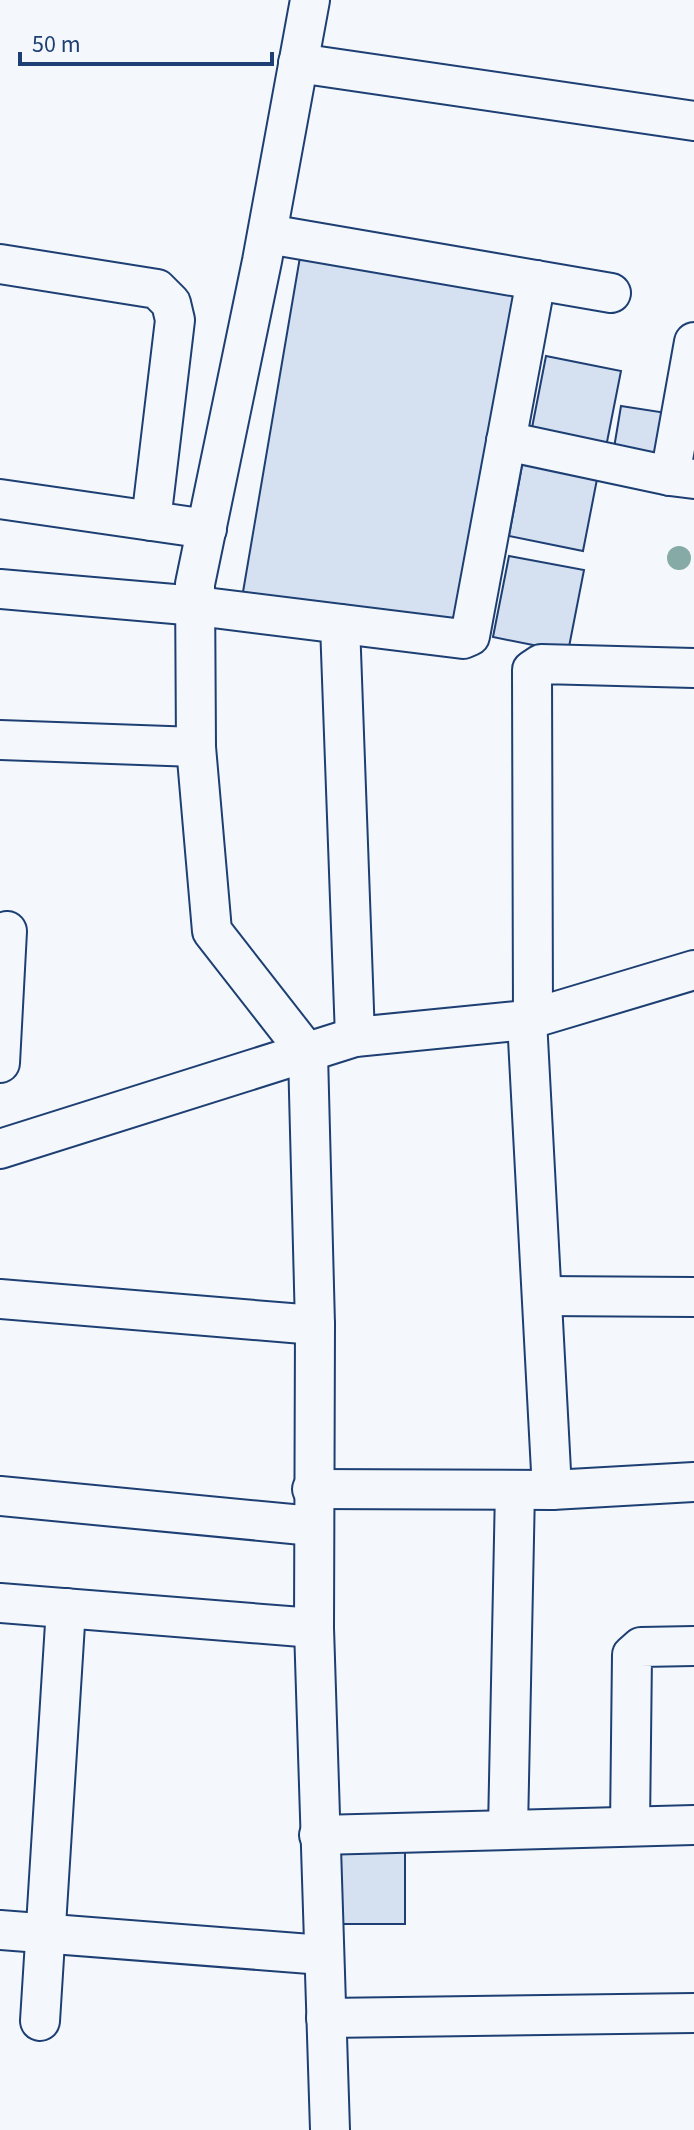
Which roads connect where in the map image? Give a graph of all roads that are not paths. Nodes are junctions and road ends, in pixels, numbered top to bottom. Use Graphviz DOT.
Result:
graph roads {
  1 [pos="310,0"];
  2 [pos="298,63"];
  3 [pos="694,121"];
  4 [pos="268,234"];
  5 [pos="0,264"];
  6 [pos="536,280"];
  7 [pos="611,293"];
  8 [pos="694,342"];
  9 [pos="506,441"];
  10 [pos="682,478"];
  11 [pos="0,499"];
  12 [pos="151,521"];
  13 [pos="207,529"];
  14 [pos="0,589"];
  15 [pos="197,606"];
  16 [pos="340,624"];
  17 [pos="694,668"];
  18 [pos="0,740"];
  19 [pos="196,747"];
  20 [pos="7,931"];
  21 [pos="694,970"];
  22 [pos="530,1018"];
  23 [pos="355,1037"];
  24 [pos="308,1054"];
  25 [pos="0,1063"];
  26 [pos="0,1149"];
  27 [pos="542,1296"];
  28 [pos="694,1297"];
  29 [pos="0,1299"];
  30 [pos="315,1325"];
  31 [pos="694,1482"];
  32 [pos="534,1490"];
  33 [pos="0,1496"];
  34 [pos="312,1508"];
  35 [pos="0,1603"];
  36 [pos="66,1608"];
  37 [pos="314,1628"];
  38 [pos="694,1646"];
  39 [pos="694,1825"];
  40 [pos="630,1826"];
  41 [pos="508,1829"];
  42 [pos="319,1835"];
  43 [pos="0,1930"];
  44 [pos="46,1933"];
  45 [pos="323,1955"];
  46 [pos="694,2013"];
  47 [pos="326,2018"];
  48 [pos="40,2021"];
  49 [pos="330,2130"];
  1 -- 2 [label="street"];
  2 -- 3 [label="street"];
  2 -- 4 [label="street"];
  4 -- 6 [label="street"];
  4 -- 13 [label="street"];
  5 -- 12 [label="street"];
  6 -- 7 [label="street"];
  6 -- 9 [label="street"];
  8 -- 10 [label="street"];
  9 -- 10 [label="street"];
  9 -- 16 [label="street"];
  11 -- 12 [label="street"];
  12 -- 13 [label="street"];
  13 -- 15 [label="street"];
  14 -- 15 [label="street"];
  15 -- 16 [label="street"];
  15 -- 19 [label="street"];
  16 -- 23 [label="street"];
  17 -- 22 [label="street"];
  18 -- 19 [label="street"];
  19 -- 24 [label="street"];
  20 -- 25 [label="street"];
  21 -- 22 [label="street"];
  22 -- 23 [label="street"];
  22 -- 27 [label="street"];
  23 -- 24 [label="street"];
  24 -- 26 [label="street"];
  24 -- 30 [label="street"];
  27 -- 28 [label="street"];
  27 -- 32 [label="street"];
  29 -- 30 [label="street"];
  30 -- 34 [label="street"];
  31 -- 32 [label="street"];
  32 -- 34 [label="street"];
  32 -- 41 [label="street"];
  33 -- 34 [label="street"];
  34 -- 37 [label="street"];
  35 -- 36 [label="street"];
  36 -- 37 [label="street"];
  36 -- 44 [label="street"];
  37 -- 42 [label="street"];
  38 -- 40 [label="street"];
  39 -- 40 [label="street"];
  40 -- 41 [label="street"];
  41 -- 42 [label="street"];
  42 -- 45 [label="street"];
  43 -- 44 [label="street"];
  44 -- 45 [label="street"];
  44 -- 48 [label="street"];
  45 -- 47 [label="street"];
  46 -- 47 [label="street"];
  47 -- 49 [label="street"];
}
